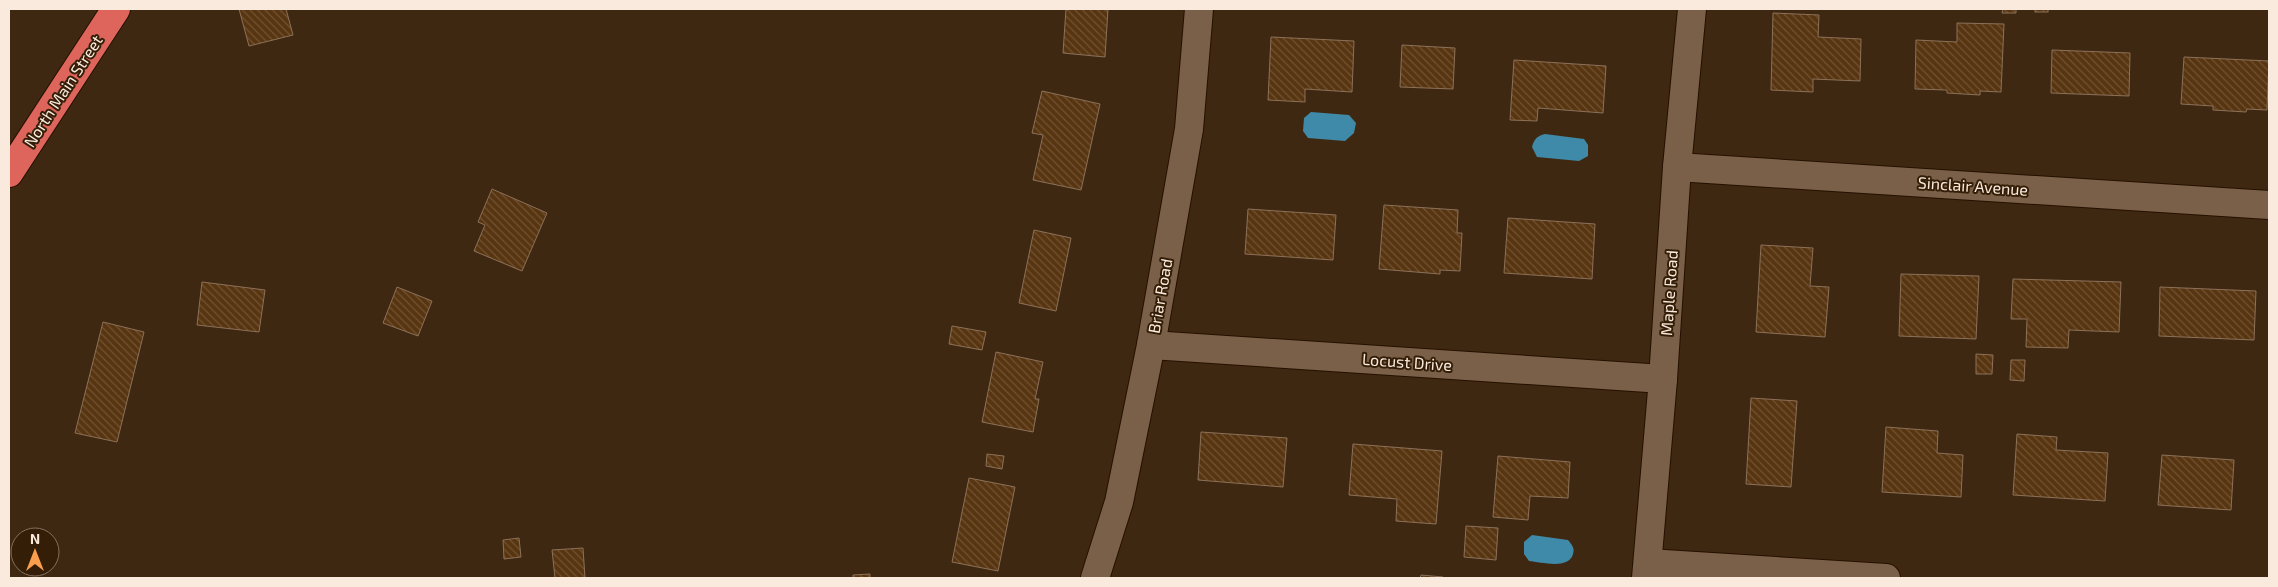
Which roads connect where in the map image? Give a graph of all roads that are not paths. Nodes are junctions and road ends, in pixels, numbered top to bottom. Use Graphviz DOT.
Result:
graph roads {
  1 [pos="116,9"];
  2 [pos="1198,9"];
  3 [pos="1692,9"];
  4 [pos="1676,167"];
  5 [pos="9,174"];
  6 [pos="2269,205"];
  7 [pos="1151,346"];
  8 [pos="1663,378"];
  9 [pos="1647,571"];
  10 [pos="1095,578"];
  11 [pos="1886,578"];
  1 -- 5 [label="highway, North Main Street"];
  2 -- 7 [label="street, Briar Road"];
  3 -- 4 [label="street, Maple Road"];
  4 -- 6 [label="street, Sinclair Avenue"];
  4 -- 8 [label="street, Maple Road"];
  7 -- 8 [label="street, Locust Drive"];
  7 -- 10 [label="street, Briar Road"];
  8 -- 9 [label="street, Maple Road"];
  9 -- 11 [label="street"];
}
